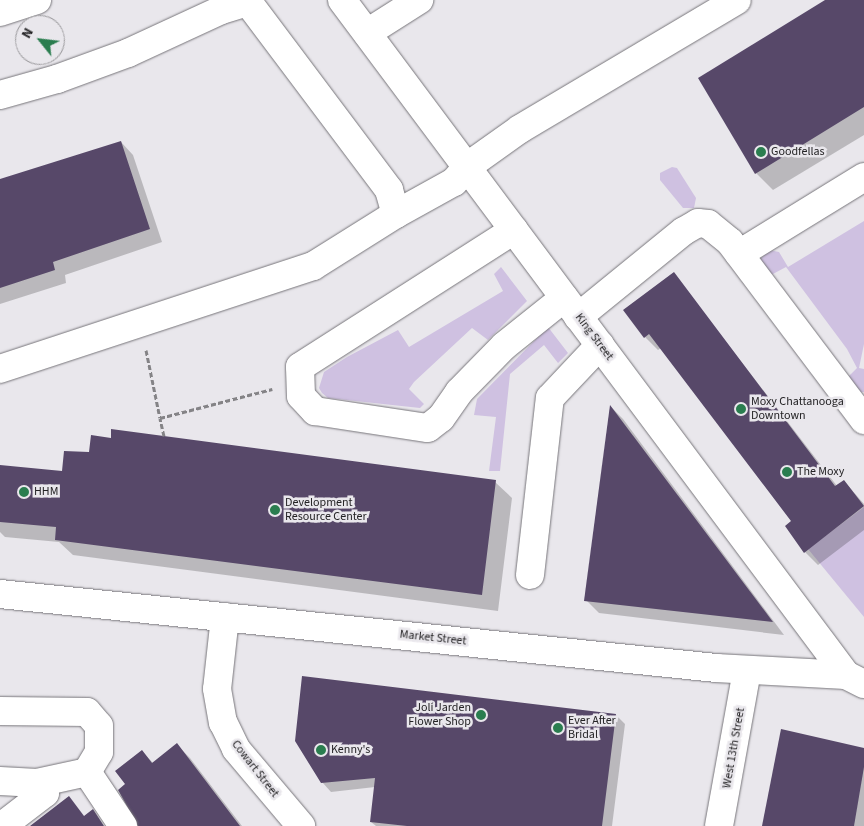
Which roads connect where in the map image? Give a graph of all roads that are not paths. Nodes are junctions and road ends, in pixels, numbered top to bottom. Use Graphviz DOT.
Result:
graph roads {
  1 [pos="37,0"];
  2 [pos="342,0"];
  3 [pos="419,0"];
  4 [pos="737,0"];
  5 [pos="249,1"];
  6 [pos="0,12"];
  7 [pos="367,33"];
  8 [pos="0,94"];
  9 [pos="468,166"];
  10 [pos="864,177"];
  11 [pos="396,214"];
  12 [pos="514,230"];
  13 [pos="739,254"];
  14 [pos="571,307"];
  15 [pos="600,345"];
  16 [pos="0,368"];
  17 [pos="864,420"];
  18 [pos="530,575"];
  19 [pos="0,594"];
  20 [pos="225,616"];
  21 [pos="747,670"];
  22 [pos="855,680"];
  23 [pos="0,711"];
  24 [pos="86,772"];
  25 [pos="0,781"];
  26 [pos="37,783"];
  27 [pos="2,826"];
  28 [pos="123,826"];
  29 [pos="301,826"];
  30 [pos="719,826"];
  1 -- 6 [label="street"];
  2 -- 7 [label="street, King Street"];
  3 -- 7 [label="street"];
  4 -- 9 [label="street"];
  5 -- 8 [label="street"];
  5 -- 11 [label="street"];
  7 -- 9 [label="street, King Street"];
  9 -- 11 [label="street"];
  9 -- 12 [label="street, King Street"];
  10 -- 13 [label="street"];
  11 -- 16 [label="street"];
  12 -- 14 [label="street, King Street"];
  12 -- 14 [label="street"];
  13 -- 14 [label="street"];
  13 -- 17 [label="street"];
  14 -- 15 [label="street, King Street"];
  15 -- 18 [label="street"];
  15 -- 22 [label="street, King Street"];
  19 -- 20 [label="street, Market Street"];
  20 -- 21 [label="street, Market Street"];
  20 -- 29 [label="street, Cowart Street"];
  21 -- 22 [label="street, Market Street"];
  21 -- 30 [label="street, West 13th Street"];
  23 -- 24 [label="street"];
  24 -- 26 [label="street"];
  24 -- 28 [label="street"];
  25 -- 26 [label="street"];
  26 -- 27 [label="street"];
}
